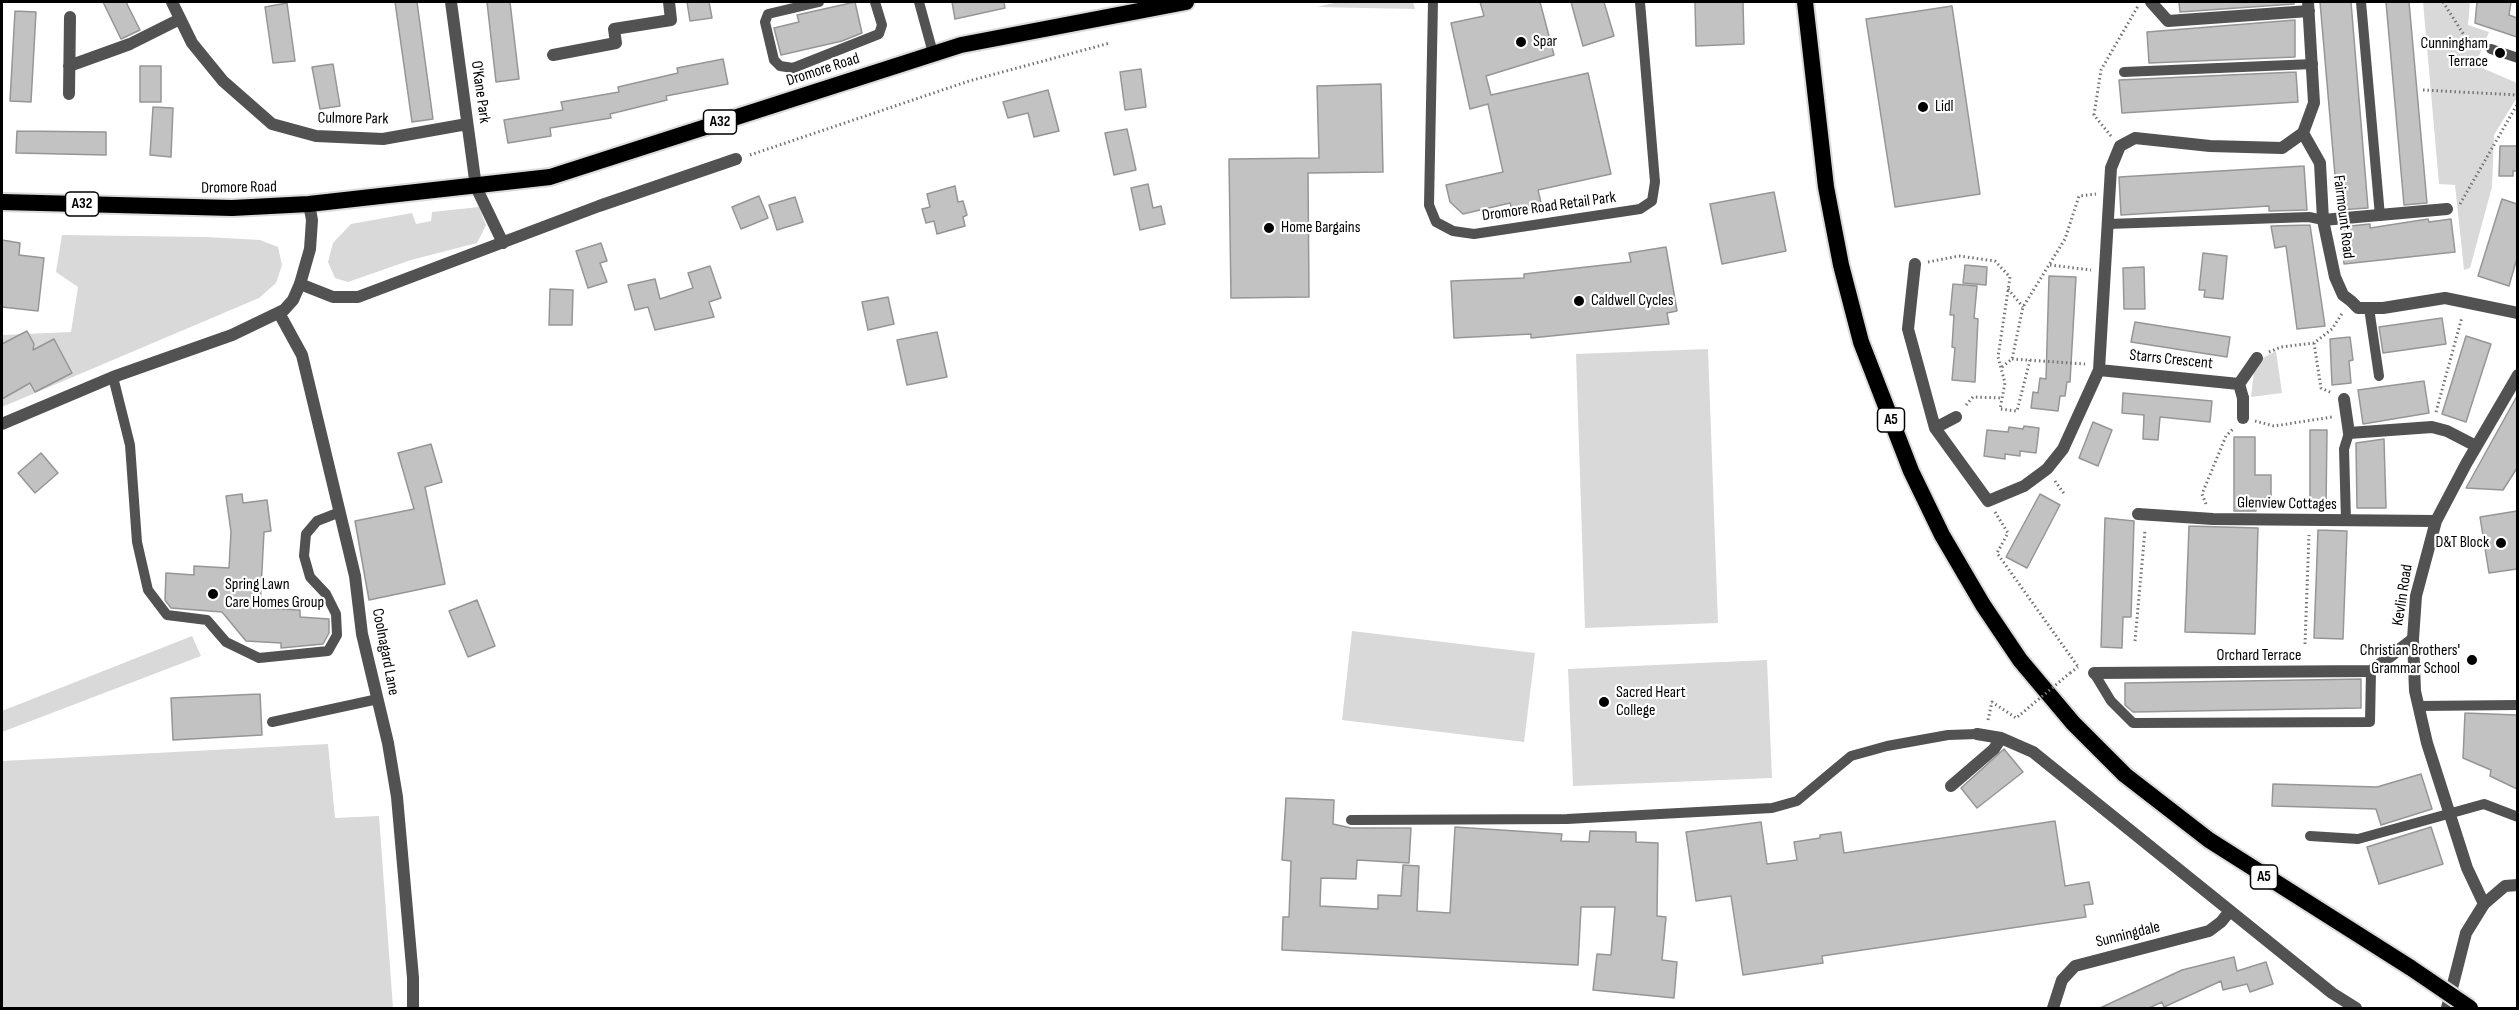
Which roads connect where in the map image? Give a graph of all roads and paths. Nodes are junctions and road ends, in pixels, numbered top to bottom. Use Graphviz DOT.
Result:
graph roads {
  1 [pos="172,2"];
  2 [pos="451,2"];
  3 [pos="669,2"];
  4 [pos="819,2"];
  5 [pos="875,2"];
  6 [pos="919,2"];
  7 [pos="1186,2"];
  8 [pos="1433,2"];
  9 [pos="1640,2"];
  10 [pos="1805,2"];
  11 [pos="2151,2"];
  12 [pos="2361,2"];
  13 [pos="2444,2"];
  14 [pos="2308,6"];
  15 [pos="70,17"];
  16 [pos="180,19"];
  17 [pos="1110,43"];
  18 [pos="2491,49"];
  19 [pos="933,53"];
  20 [pos="552,55"];
  21 [pos="2517,58"];
  22 [pos="2313,64"];
  23 [pos="69,66"];
  24 [pos="2124,72"];
  25 [pos="2423,90"];
  26 [pos="69,94"];
  27 [pos="2517,95"];
  28 [pos="2517,103"];
  29 [pos="467,124"];
  30 [pos="2302,133"];
  31 [pos="736,159"];
  32 [pos="476,187"];
  33 [pos="2109,192"];
  34 [pos="2,202"];
  35 [pos="309,204"];
  36 [pos="2447,209"];
  37 [pos="2380,216"];
  38 [pos="2324,220"];
  39 [pos="2108,224"];
  40 [pos="502,243"];
  41 [pos="1915,264"];
  42 [pos="2049,265"];
  43 [pos="2105,271"];
  44 [pos="300,285"];
  45 [pos="2008,290"];
  46 [pos="2467,301"];
  47 [pos="2351,302"];
  48 [pos="2024,307"];
  49 [pos="2369,308"];
  50 [pos="279,313"];
  51 [pos="2517,313"];
  52 [pos="2314,343"];
  53 [pos="2257,358"];
  54 [pos="2012,359"];
  55 [pos="2030,360"];
  56 [pos="2075,363"];
  57 [pos="2002,367"];
  58 [pos="2099,370"];
  59 [pos="2517,375"];
  60 [pos="2379,376"];
  61 [pos="113,377"];
  62 [pos="2239,384"];
  63 [pos="2439,398"];
  64 [pos="2002,399"];
  65 [pos="2344,399"];
  66 [pos="2346,415"];
  67 [pos="1956,417"];
  68 [pos="2243,418"];
  69 [pos="2,424"];
  70 [pos="1935,428"];
  71 [pos="2349,433"];
  72 [pos="2476,446"];
  73 [pos="1988,501"];
  74 [pos="340,512"];
  75 [pos="2142,514"];
  76 [pos="2213,519"];
  77 [pos="2309,521"];
  78 [pos="2346,521"];
  79 [pos="2436,521"];
  80 [pos="2413,639"];
  81 [pos="2135,641"];
  82 [pos="2305,644"];
  83 [pos="2371,671"];
  84 [pos="2094,673"];
  85 [pos="378,699"];
  86 [pos="2517,705"];
  87 [pos="2418,706"];
  88 [pos="272,722"];
  89 [pos="1983,734"];
  90 [pos="2001,738"];
  91 [pos="1951,786"];
  92 [pos="2448,813"];
  93 [pos="2517,817"];
  94 [pos="1351,820"];
  95 [pos="2310,836"];
  96 [pos="2517,885"];
  97 [pos="2484,903"];
  98 [pos="2230,911"];
  99 [pos="413,1008"];
  100 [pos="2053,1008"];
  101 [pos="2356,1008"];
  102 [pos="2448,1008"];
  103 [pos="2470,1008"];
  1 -- 16 [label="street, Culmore Park"];
  2 -- 29 [label="street, O'Kane Park"];
  3 -- 20 [label="street"];
  4 -- 5 [label="lane"];
  6 -- 19 [label="lane"];
  7 -- 19 [label="highway, Dromore Road / A32"];
  8 -- 9 [label="lane, Dromore Road Retail Park"];
  10 -- 103 [label="highway, A5, bridge"];
  11 -- 14 [label="street"];
  12 -- 37 [label="lane"];
  13 -- 18 [label="path"];
  14 -- 22 [label="street"];
  15 -- 23 [label="street"];
  16 -- 23 [label="street"];
  16 -- 29 [label="street, Culmore Park"];
  17 -- 31 [label="path"];
  18 -- 21 [label="lane"];
  19 -- 32 [label="highway, Dromore Road / A32"];
  22 -- 24 [label="lane"];
  22 -- 30 [label="street"];
  23 -- 26 [label="street"];
  25 -- 27 [label="path"];
  28 -- 36 [label="path"];
  29 -- 32 [label="street, O'Kane Park"];
  30 -- 33 [label="street"];
  30 -- 38 [label="street, Fairmount Road"];
  31 -- 40 [label="street"];
  32 -- 35 [label="highway, Dromore Road / A32"];
  32 -- 40 [label="street"];
  33 -- 39 [label="street"];
  33 -- 42 [label="path"];
  34 -- 35 [label="highway, Dromore Road / A32"];
  35 -- 44 [label="street"];
  36 -- 37 [label="street"];
  37 -- 38 [label="street"];
  38 -- 39 [label="lane"];
  38 -- 47 [label="street, Fairmount Road"];
  39 -- 43 [label="street"];
  40 -- 44 [label="street"];
  41 -- 45 [label="path"];
  41 -- 70 [label="street"];
  42 -- 43 [label="path"];
  42 -- 48 [label="path"];
  43 -- 58 [label="street"];
  44 -- 50 [label="street"];
  45 -- 48 [label="path"];
  45 -- 57 [label="path"];
  46 -- 49 [label="street"];
  46 -- 51 [label="street"];
  46 -- 63 [label="path"];
  47 -- 49 [label="street"];
  47 -- 52 [label="path"];
  48 -- 54 [label="path"];
  49 -- 60 [label="lane"];
  50 -- 61 [label="street"];
  50 -- 74 [label="street, Coolnagard Lane"];
  52 -- 53 [label="path"];
  52 -- 65 [label="path"];
  53 -- 62 [label="street"];
  54 -- 55 [label="path"];
  54 -- 57 [label="path"];
  55 -- 56 [label="path"];
  55 -- 64 [label="path"];
  57 -- 64 [label="path"];
  58 -- 62 [label="street, Starrs Crescent"];
  58 -- 73 [label="street"];
  59 -- 72 [label="street, Kevlin Road"];
  61 -- 69 [label="street"];
  61 -- 74 [label="lane"];
  62 -- 68 [label="street"];
  64 -- 67 [label="path"];
  65 -- 66 [label="street"];
  66 -- 68 [label="path"];
  66 -- 71 [label="street"];
  67 -- 70 [label="street"];
  68 -- 76 [label="path"];
  70 -- 73 [label="street"];
  71 -- 72 [label="street"];
  71 -- 78 [label="lane"];
  72 -- 79 [label="street, Kevlin Road"];
  73 -- 89 [label="path, bridge"];
  74 -- 85 [label="street, Coolnagard Lane"];
  75 -- 76 [label="street, Glenview Cottages"];
  75 -- 81 [label="path"];
  76 -- 77 [label="street, Glenview Cottages"];
  77 -- 78 [label="street, Glenview Cottages"];
  77 -- 82 [label="path"];
  78 -- 79 [label="street, Glenview Cottages"];
  79 -- 80 [label="street, Kevlin Road"];
  80 -- 83 [label="street"];
  80 -- 87 [label="street, Kevlin Road"];
  83 -- 84 [label="street, Orchard Terrace"];
  83 -- 84 [label="lane"];
  85 -- 88 [label="lane"];
  85 -- 99 [label="street, Coolnagard Lane"];
  86 -- 87 [label="lane"];
  87 -- 92 [label="street, Kevlin Road"];
  89 -- 90 [label="street"];
  89 -- 94 [label="lane"];
  90 -- 91 [label="street"];
  90 -- 98 [label="street"];
  92 -- 93 [label="lane"];
  92 -- 95 [label="lane"];
  92 -- 97 [label="street, Kevlin Road"];
  96 -- 97 [label="street"];
  97 -- 102 [label="street"];
  98 -- 100 [label="street, Sunningdale"];
  98 -- 101 [label="street"];
}
